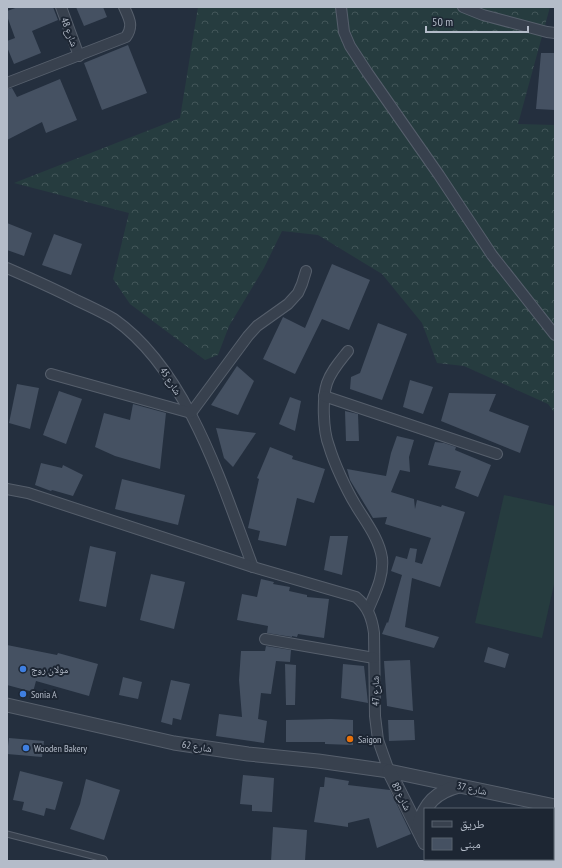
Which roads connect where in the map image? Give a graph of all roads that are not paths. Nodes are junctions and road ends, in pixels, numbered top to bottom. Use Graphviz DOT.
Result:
graph roads {
  1 [pos="60,7"];
  2 [pos="124,7"];
  3 [pos="341,7"];
  4 [pos="463,7"];
  5 [pos="555,33"];
  6 [pos="79,56"];
  7 [pos="7,83"];
  8 [pos="7,268"];
  9 [pos="306,271"];
  10 [pos="555,335"];
  11 [pos="348,350"];
  12 [pos="51,374"];
  13 [pos="324,396"];
  14 [pos="191,413"];
  15 [pos="497,454"];
  16 [pos="7,489"];
  17 [pos="253,567"];
  18 [pos="368,610"];
  19 [pos="265,639"];
  20 [pos="374,658"];
  21 [pos="7,705"];
  22 [pos="390,771"];
  23 [pos="460,786"];
  24 [pos="548,806"];
  25 [pos="426,808"];
  26 [pos="424,811"];
  27 [pos="418,827"];
  28 [pos="7,834"];
  29 [pos="424,841"];
  30 [pos="105,861"];
  1 -- 6 [label="street, شارع 48"];
  2 -- 6 [label="street"];
  3 -- 10 [label="street"];
  4 -- 5 [label="street"];
  6 -- 7 [label="street"];
  8 -- 14 [label="street, شارع 45"];
  9 -- 14 [label="street"];
  11 -- 13 [label="street"];
  12 -- 14 [label="street"];
  13 -- 15 [label="street"];
  13 -- 18 [label="street"];
  14 -- 17 [label="street, شارع 45"];
  16 -- 17 [label="street"];
  17 -- 18 [label="street"];
  18 -- 20 [label="street, شارع 47"];
  19 -- 20 [label="street"];
  20 -- 22 [label="street, شارع 47"];
  21 -- 22 [label="street, شارع 62"];
  22 -- 23 [label="street, شارع 37"];
  22 -- 27 [label="street, شارع 89"];
  23 -- 24 [label="street, شارع 37"];
  23 -- 25 [label="street"];
  26 -- 27 [label="street"];
  27 -- 29 [label="street, شارع 89"];
  28 -- 30 [label="lane"];
}
